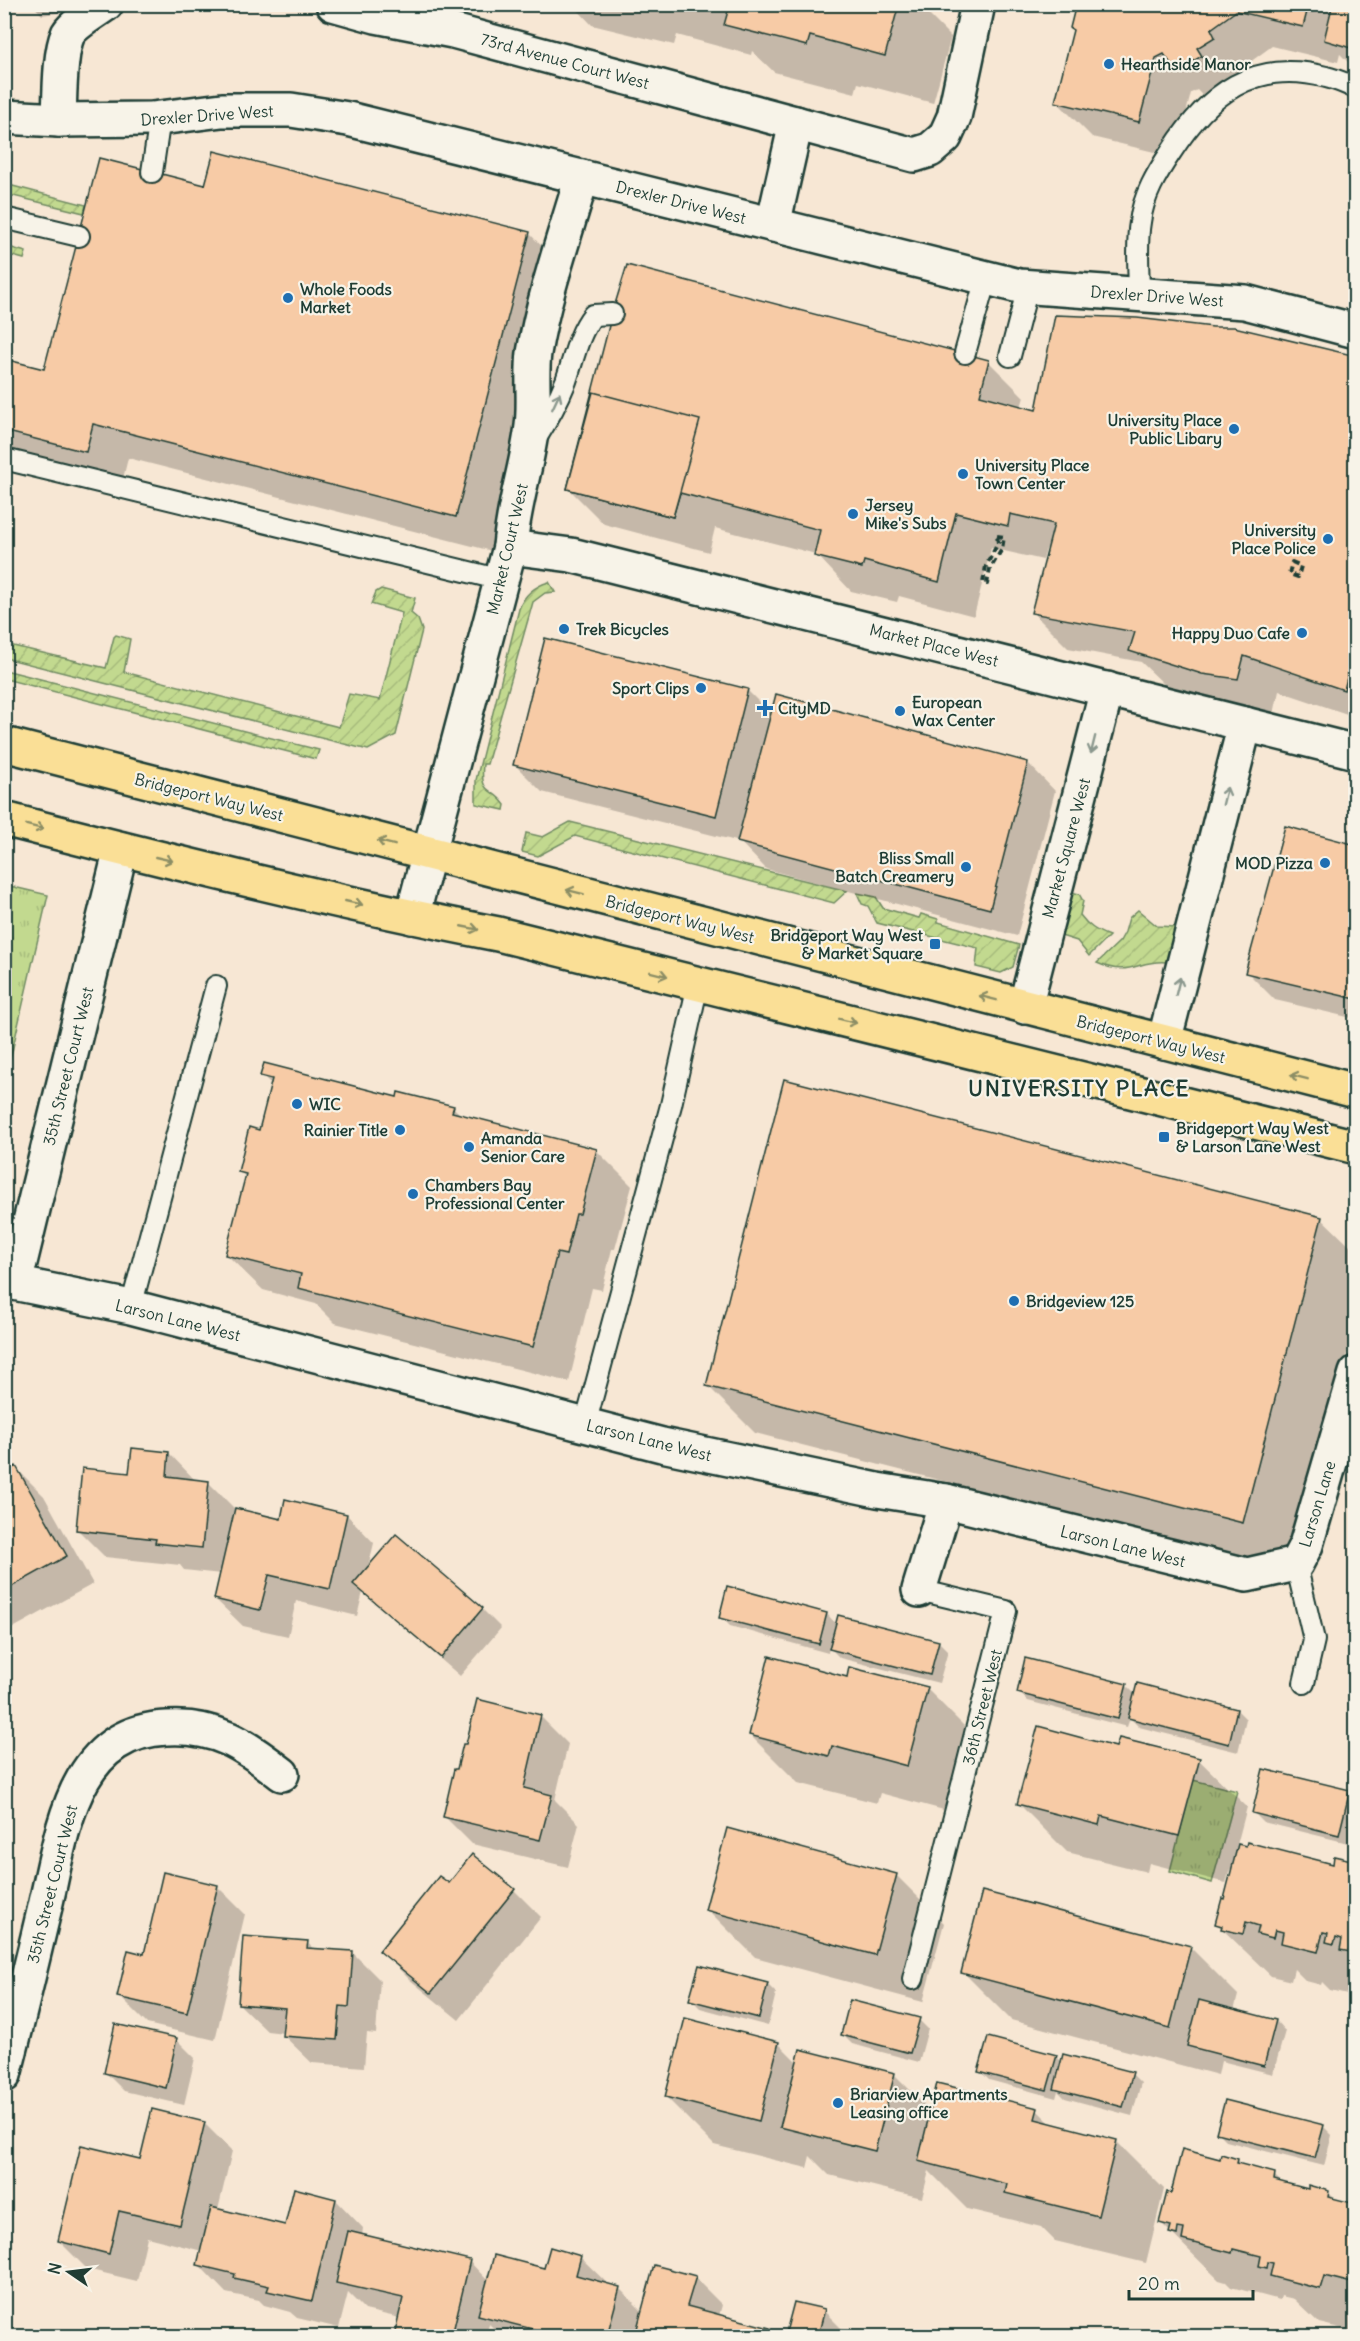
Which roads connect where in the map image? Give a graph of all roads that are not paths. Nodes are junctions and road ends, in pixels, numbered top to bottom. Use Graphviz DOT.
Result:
graph roads {
  1 [pos="106,4"];
  2 [pos="333,4"];
  3 [pos="978,4"];
  4 [pos="457,18"];
  5 [pos="1356,88"];
  6 [pos="4,117"];
  7 [pos="160,118"];
  8 [pos="59,120"];
  9 [pos="796,123"];
  10 [pos="152,172"];
  11 [pos="582,177"];
  12 [pos="4,218"];
  13 [pos="773,225"];
  14 [pos="79,236"];
  15 [pos="986,278"];
  16 [pos="1028,287"];
  17 [pos="1139,295"];
  18 [pos="612,314"];
  19 [pos="1356,331"];
  20 [pos="965,353"];
  21 [pos="1010,356"];
  22 [pos="527,452"];
  23 [pos="4,459"];
  24 [pos="510,547"];
  25 [pos="502,579"];
  26 [pos="1107,689"];
  27 [pos="1245,724"];
  28 [pos="4,744"];
  29 [pos="1356,752"];
  30 [pos="4,819"];
  31 [pos="121,849"];
  32 [pos="429,854"];
  33 [pos="412,917"];
  34 [pos="698,984"];
  35 [pos="216,986"];
  36 [pos="1025,1007"];
  37 [pos="1164,1042"];
  38 [pos="1356,1091"];
  39 [pos="1356,1147"];
  40 [pos="10,1282"];
  41 [pos="131,1307"];
  42 [pos="1356,1373"];
  43 [pos="585,1425"];
  44 [pos="946,1501"];
  45 [pos="1296,1564"];
  46 [pos="919,1590"];
  47 [pos="1304,1683"];
  48 [pos="282,1774"];
  49 [pos="913,1979"];
  50 [pos="4,2075"];
  1 -- 8 [label="street"];
  2 -- 4 [label="street, 73rd Avenue Court West"];
  3 -- 9 [label="street, 73rd Avenue Court West"];
  4 -- 9 [label="street, 73rd Avenue Court West"];
  5 -- 17 [label="lane"];
  6 -- 8 [label="street, Drexler Drive West"];
  7 -- 8 [label="street, Drexler Drive West"];
  7 -- 10 [label="lane"];
  7 -- 11 [label="street, Drexler Drive West"];
  9 -- 13 [label="street"];
  11 -- 13 [label="street, Drexler Drive West"];
  11 -- 22 [label="street, Market Court West"];
  12 -- 14 [label="lane"];
  13 -- 15 [label="street, Drexler Drive West"];
  15 -- 16 [label="street, Drexler Drive West"];
  15 -- 20 [label="lane"];
  16 -- 17 [label="street, Drexler Drive West"];
  16 -- 21 [label="lane"];
  17 -- 19 [label="street, Drexler Drive West"];
  22 -- 18 [label="lane, one-way"];
  22 -- 24 [label="street, Market Court West"];
  23 -- 25 [label="lane"];
  24 -- 25 [label="street, Market Court West"];
  24 -- 26 [label="street, Market Place West"];
  25 -- 32 [label="street, Market Court West"];
  26 -- 27 [label="street, Market Place West"];
  26 -- 36 [label="street, Market Square West, one-way"];
  27 -- 29 [label="street, Market Place West"];
  37 -- 27 [label="street, one-way"];
  32 -- 28 [label="main road, Bridgeport Way West, one-way"];
  30 -- 31 [label="main road, one-way"];
  31 -- 33 [label="main road, one-way"];
  31 -- 40 [label="street, 35th Street Court West"];
  32 -- 33 [label="street, Market Court West"];
  36 -- 32 [label="main road, Bridgeport Way West, one-way"];
  33 -- 34 [label="main road, one-way"];
  34 -- 39 [label="main road, one-way"];
  34 -- 43 [label="lane"];
  35 -- 41 [label="lane"];
  36 -- 37 [label="main road, Bridgeport Way West"];
  38 -- 37 [label="main road, Bridgeport Way West, one-way"];
  40 -- 41 [label="street, Larson Lane West"];
  41 -- 43 [label="street, Larson Lane West"];
  42 -- 45 [label="street, Larson Lane"];
  43 -- 44 [label="street, Larson Lane West"];
  44 -- 45 [label="street, Larson Lane West"];
  44 -- 46 [label="street, 36th Street West"];
  45 -- 47 [label="lane"];
  46 -- 49 [label="lane, 36th Street West"];
  48 -- 50 [label="street, 35th Street Court West"];
}
